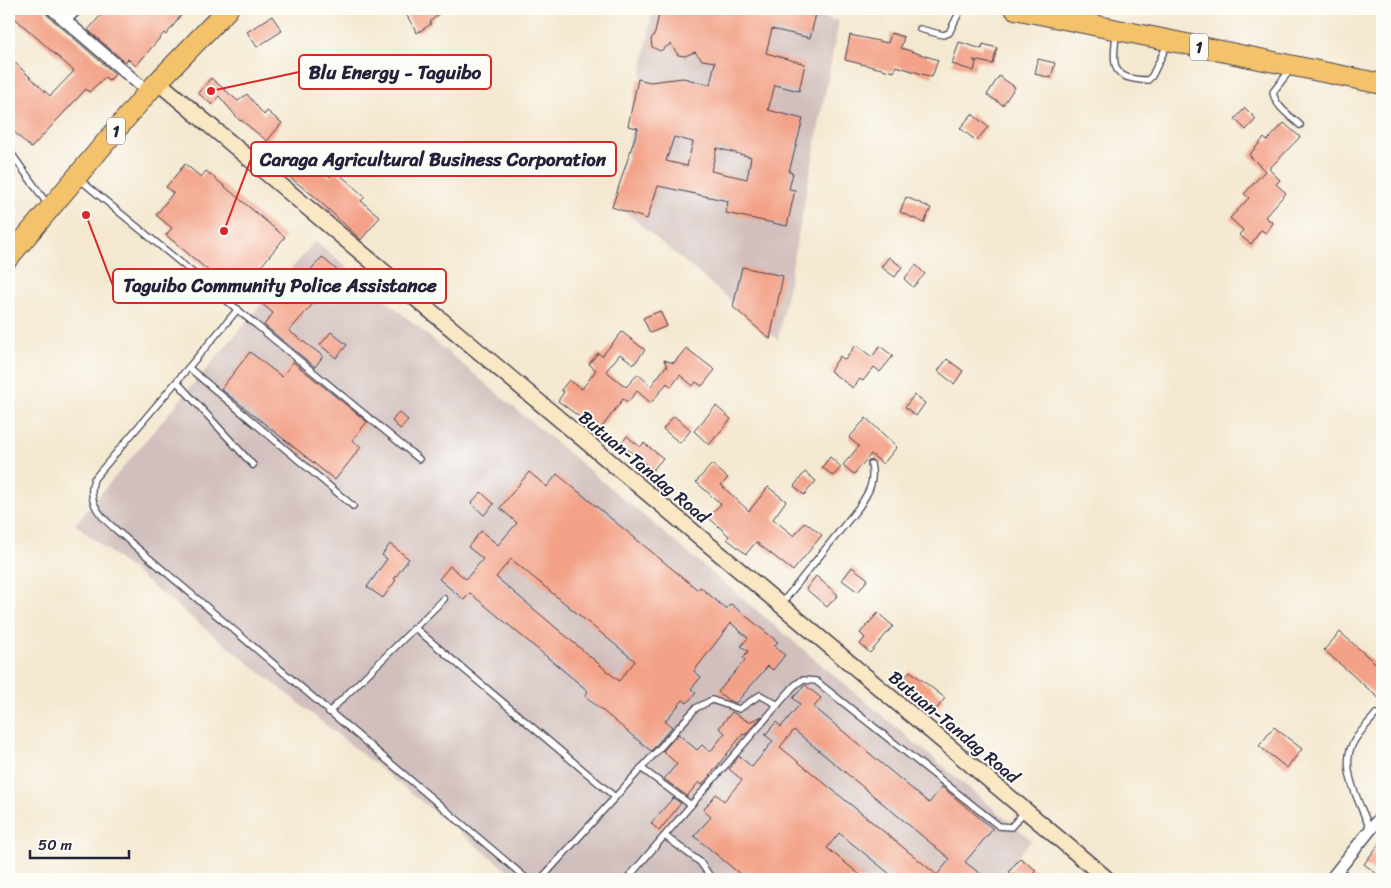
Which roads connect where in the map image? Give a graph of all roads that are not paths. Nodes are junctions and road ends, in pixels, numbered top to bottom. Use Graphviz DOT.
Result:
graph roads {
  1 [pos="52,9"];
  2 [pos="76,9"];
  3 [pos="228,9"];
  4 [pos="961,9"];
  5 [pos="1015,9"];
  6 [pos="66,20"];
  7 [pos="920,29"];
  8 [pos="1116,30"];
  9 [pos="1169,42"];
  10 [pos="1293,65"];
  11 [pos="1382,84"];
  12 [pos="153,87"];
  13 [pos="1300,125"];
  14 [pos="9,150"];
  15 [pos="77,178"];
  16 [pos="51,208"];
  17 [pos="9,257"];
  18 [pos="238,309"];
  19 [pos="189,368"];
  20 [pos="177,382"];
  21 [pos="419,460"];
  22 [pos="871,464"];
  23 [pos="254,465"];
  24 [pos="353,506"];
  25 [pos="444,599"];
  26 [pos="780,605"];
  27 [pos="415,628"];
  28 [pos="778,705"];
  29 [pos="329,712"];
  30 [pos="1376,714"];
  31 [pos="641,768"];
  32 [pos="615,797"];
  33 [pos="691,805"];
  34 [pos="1025,811"];
  35 [pos="1382,815"];
  36 [pos="1370,830"];
  37 [pos="665,836"];
  38 [pos="526,879"];
  39 [pos="541,879"];
  40 [pos="627,879"];
  41 [pos="712,879"];
  42 [pos="1106,879"];
  43 [pos="1331,879"];
  1 -- 6 [label="street"];
  2 -- 6 [label="street"];
  3 -- 12 [label="highway, 1"];
  4 -- 7 [label="lane"];
  5 -- 8 [label="highway, 1"];
  6 -- 12 [label="street"];
  8 -- 9 [label="highway, 1"];
  8 -- 9 [label="lane"];
  9 -- 10 [label="highway, 1"];
  10 -- 11 [label="highway, 1"];
  10 -- 13 [label="lane"];
  12 -- 15 [label="highway, 1"];
  12 -- 26 [label="main road, Butuan-Tandag Road"];
  14 -- 16 [label="lane"];
  15 -- 16 [label="highway, 1"];
  15 -- 18 [label="lane"];
  16 -- 17 [label="highway, 1"];
  18 -- 19 [label="lane"];
  18 -- 21 [label="lane"];
  19 -- 20 [label="lane"];
  19 -- 24 [label="lane"];
  20 -- 23 [label="lane"];
  20 -- 29 [label="lane"];
  22 -- 26 [label="lane"];
  25 -- 27 [label="lane"];
  26 -- 34 [label="main road, Butuan-Tandag Road"];
  27 -- 29 [label="lane"];
  27 -- 32 [label="lane"];
  28 -- 31 [label="lane"];
  28 -- 33 [label="lane"];
  28 -- 34 [label="lane"];
  29 -- 38 [label="lane"];
  30 -- 36 [label="lane"];
  31 -- 32 [label="lane"];
  31 -- 33 [label="lane"];
  32 -- 39 [label="lane"];
  33 -- 37 [label="lane"];
  34 -- 42 [label="main road, Butuan-Tandag Road"];
  35 -- 36 [label="street"];
  36 -- 43 [label="street"];
  37 -- 40 [label="lane"];
  37 -- 41 [label="lane"];
}
